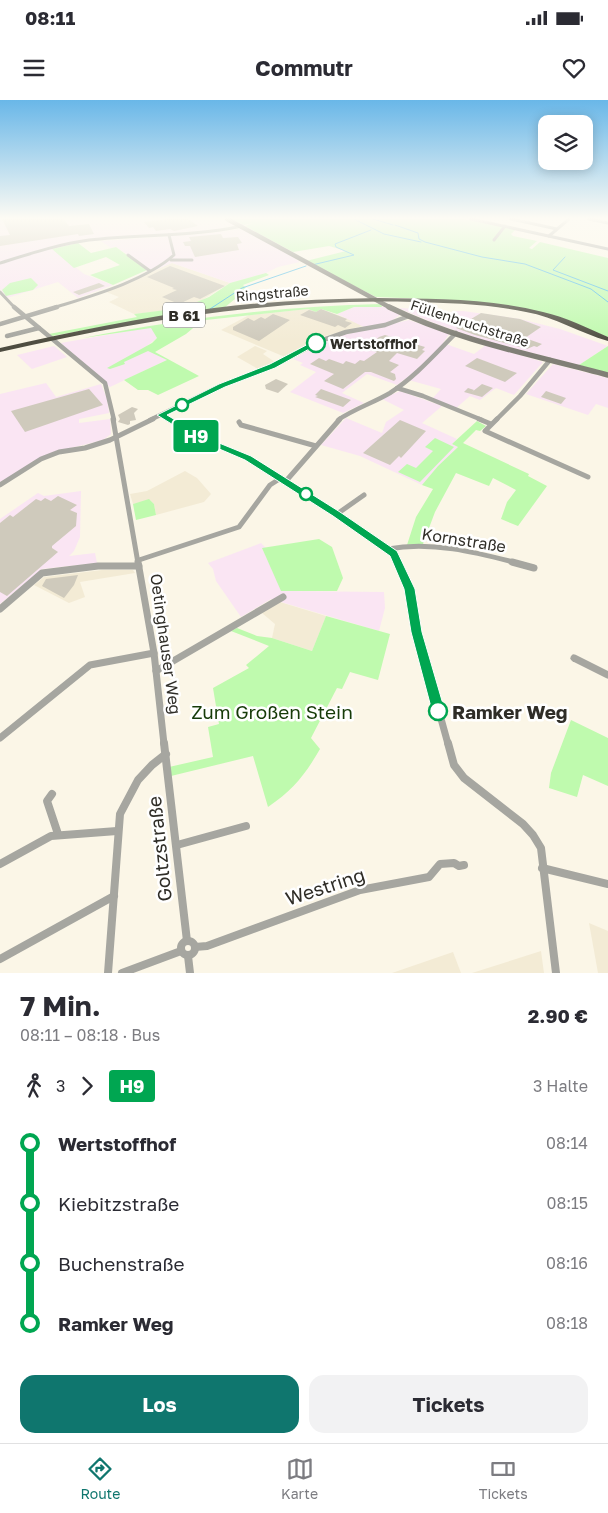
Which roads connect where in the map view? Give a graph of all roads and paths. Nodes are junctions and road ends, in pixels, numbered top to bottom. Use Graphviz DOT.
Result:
graph roads {
  1 [pos="135,260"];
  2 [pos="171,260"];
  3 [pos="192,260"];
  4 [pos="303,260"];
  5 [pos="150,271"];
  6 [pos="0,292"];
  7 [pos="6,300"];
  8 [pos="0,302"];
  9 [pos="409,316"];
  10 [pos="25,317"];
  11 [pos="0,324"];
  12 [pos="39,328"];
  13 [pos="456,333"];
  14 [pos="7,336"];
  15 [pos="608,338"];
  16 [pos="0,352"];
  17 [pos="550,360"];
  18 [pos="608,375"];
  19 [pos="397,388"];
  20 [pos="161,415"];
  21 [pos="239,422"];
  22 [pos="491,424"];
  23 [pos="117,437"];
  24 [pos="316,446"];
  25 [pos="588,477"];
  26 [pos="283,479"];
  27 [pos="0,485"];
  28 [pos="364,494"];
  29 [pos="337,514"];
  30 [pos="388,549"];
  31 [pos="139,563"];
  32 [pos="534,568"];
  33 [pos="283,597"];
  34 [pos="0,609"];
  35 [pos="154,653"];
  36 [pos="574,658"];
  37 [pos="156,671"];
  38 [pos="608,675"];
  39 [pos="0,738"];
  40 [pos="166,754"];
  41 [pos="52,794"];
  42 [pos="246,826"];
  43 [pos="118,831"];
  44 [pos="58,834"];
  45 [pos="177,845"];
  46 [pos="0,864"];
  47 [pos="464,865"];
  48 [pos="542,868"];
  49 [pos="608,884"];
  50 [pos="114,896"];
  51 [pos="191,944"];
  52 [pos="185,953"];
  53 [pos="0,959"];
  54 [pos="108,973"];
  55 [pos="122,973"];
  56 [pos="190,973"];
  57 [pos="556,973"];
  1 -- 5 [label="street"];
  2 -- 3 [label="street"];
  2 -- 5 [label="street"];
  4 -- 9 [label="street, Füllenbruchstraße"];
  5 -- 10 [label="street"];
  6 -- 7 [label="street, Oetinghauser Weg"];
  7 -- 8 [label="street"];
  7 -- 10 [label="street, Oetinghauser Weg"];
  9 -- 13 [label="street, Füllenbruchstraße"];
  9 -- 20 [label="street"];
  10 -- 11 [label="street"];
  10 -- 12 [label="street, Oetinghauser Weg"];
  12 -- 14 [label="street"];
  12 -- 23 [label="street, Oetinghauser Weg"];
  13 -- 17 [label="street, Füllenbruchstraße"];
  13 -- 19 [label="street"];
  15 -- 16 [label="highway, Ringstraße / B 61"];
  17 -- 18 [label="street, Füllenbruchstraße"];
  17 -- 22 [label="street"];
  19 -- 22 [label="street"];
  19 -- 24 [label="street"];
  20 -- 23 [label="street"];
  20 -- 26 [label="street"];
  21 -- 24 [label="street"];
  22 -- 25 [label="street"];
  23 -- 27 [label="street"];
  23 -- 31 [label="street, Oetinghauser Weg"];
  24 -- 26 [label="street"];
  26 -- 29 [label="street"];
  26 -- 31 [label="street"];
  28 -- 29 [label="street"];
  29 -- 30 [label="street"];
  30 -- 32 [label="street, Kornstraße"];
  30 -- 48 [label="street"];
  31 -- 34 [label="street"];
  31 -- 35 [label="street, Oetinghauser Weg"];
  33 -- 37 [label="street"];
  35 -- 37 [label="street, Oetinghauser Weg"];
  35 -- 39 [label="street"];
  36 -- 38 [label="street"];
  37 -- 40 [label="street, Oetinghauser Weg"];
  40 -- 43 [label="street"];
  40 -- 45 [label="street, Goltzstraße"];
  41 -- 44 [label="street"];
  42 -- 45 [label="street"];
  43 -- 44 [label="street"];
  43 -- 50 [label="street"];
  44 -- 46 [label="street"];
  45 -- 51 [label="street, Goltzstraße"];
  47 -- 51 [label="street, Westring"];
  48 -- 49 [label="street"];
  48 -- 57 [label="street"];
  50 -- 53 [label="street"];
  50 -- 54 [label="street"];
  51 -- 52 [label="street"];
  52 -- 55 [label="street"];
  52 -- 56 [label="street"];
}
